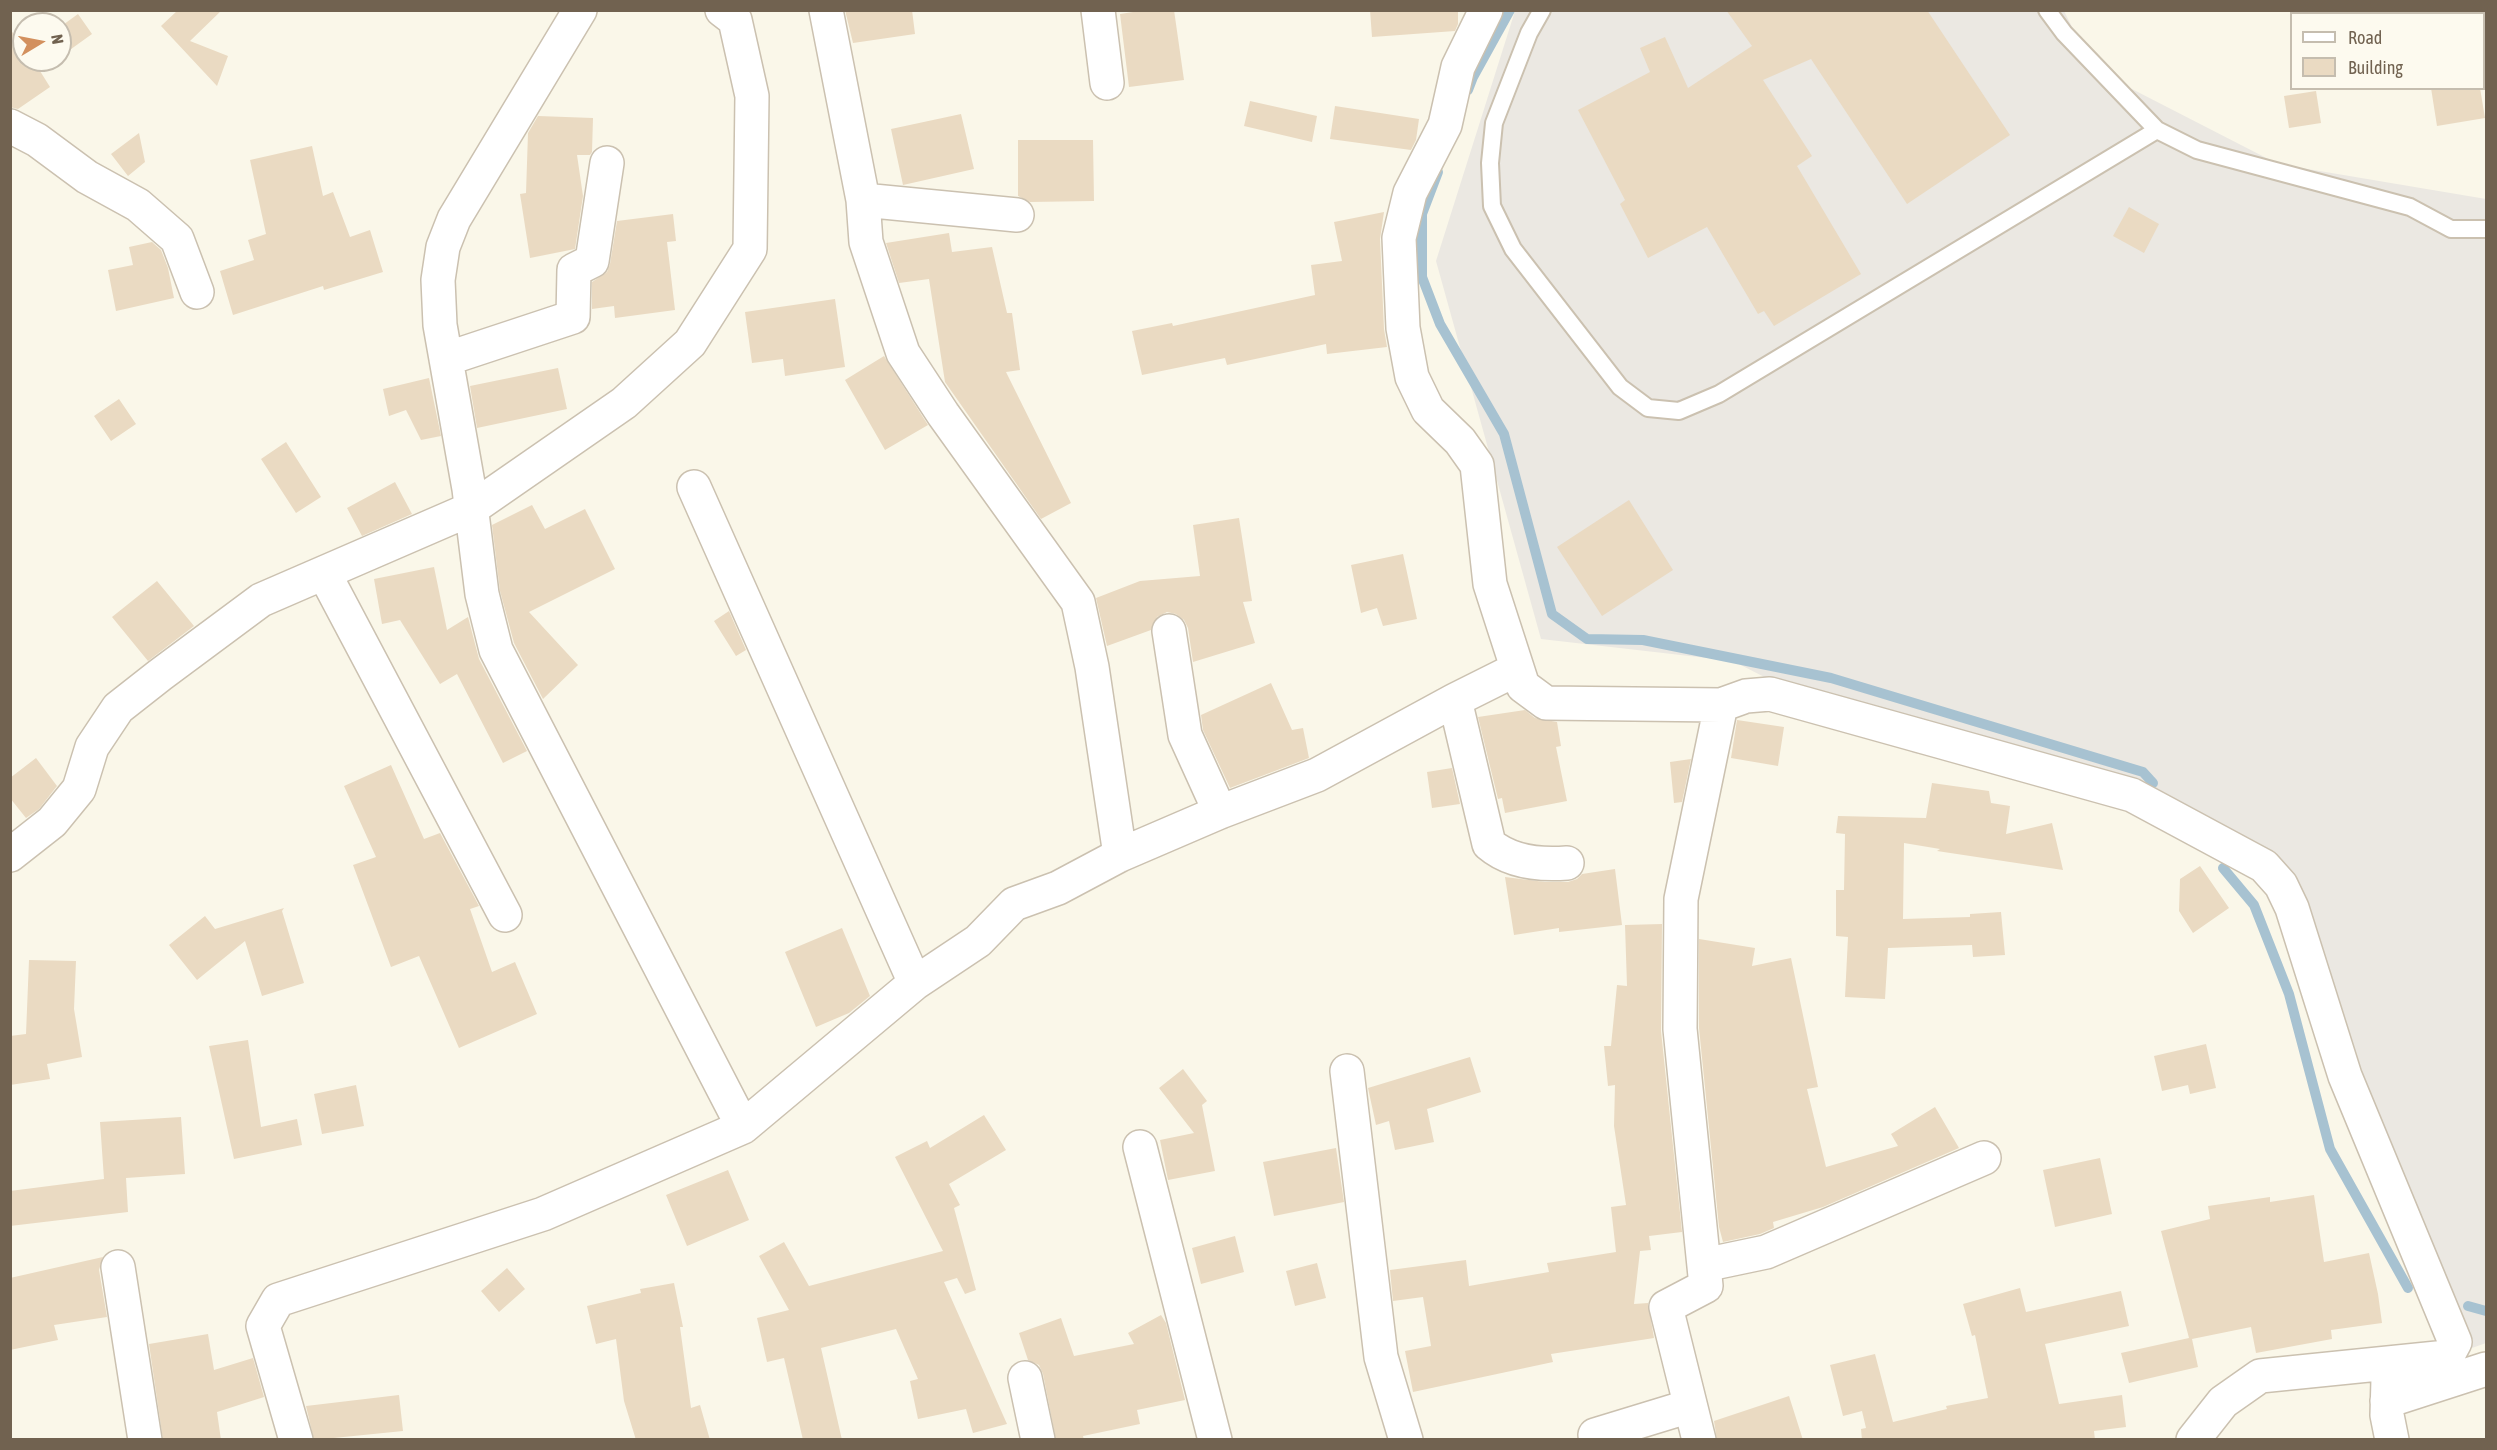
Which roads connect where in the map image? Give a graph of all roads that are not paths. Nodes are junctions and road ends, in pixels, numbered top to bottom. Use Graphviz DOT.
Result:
graph roads {
  1 [pos="580,10"];
  2 [pos="722,10"];
  3 [pos="826,10"];
  4 [pos="1098,10"];
  5 [pos="1486,10"];
  6 [pos="1542,10"];
  7 [pos="2048,10"];
  8 [pos="1107,83"];
  9 [pos="10,126"];
  10 [pos="2157,130"];
  11 [pos="607,163"];
  12 [pos="863,200"];
  13 [pos="1017,215"];
  14 [pos="2487,229"];
  15 [pos="198,292"];
  16 [pos="446,359"];
  17 [pos="694,487"];
  18 [pos="471,509"];
  19 [pos="324,573"];
  20 [pos="1168,631"];
  21 [pos="1517,669"];
  22 [pos="1455,700"];
  23 [pos="1721,705"];
  24 [pos="1220,812"];
  25 [pos="10,855"];
  26 [pos="1120,855"];
  27 [pos="1568,863"];
  28 [pos="505,915"];
  29 [pos="915,983"];
  30 [pos="1347,1071"];
  31 [pos="743,1127"];
  32 [pos="1140,1147"];
  33 [pos="1984,1158"];
  34 [pos="1704,1265"];
  35 [pos="118,1267"];
  36 [pos="2389,1363"];
  37 [pos="2487,1369"];
  38 [pos="1025,1378"];
  39 [pos="2387,1401"];
  40 [pos="1690,1406"];
  41 [pos="1595,1434"];
  42 [pos="145,1440"];
  43 [pos="297,1440"];
  44 [pos="1038,1440"];
  45 [pos="1215,1440"];
  46 [pos="1406,1440"];
  47 [pos="1699,1440"];
  48 [pos="2193,1440"];
  49 [pos="2392,1440"];
  1 -- 16 [label="street"];
  2 -- 18 [label="street"];
  3 -- 12 [label="street"];
  4 -- 8 [label="street"];
  5 -- 21 [label="street"];
  6 -- 10 [label="lane"];
  7 -- 10 [label="lane"];
  9 -- 15 [label="street"];
  10 -- 14 [label="lane"];
  11 -- 16 [label="street"];
  12 -- 13 [label="street"];
  12 -- 26 [label="street"];
  16 -- 18 [label="street"];
  17 -- 29 [label="street"];
  18 -- 19 [label="street"];
  18 -- 31 [label="street"];
  19 -- 25 [label="street"];
  19 -- 28 [label="street"];
  20 -- 24 [label="street"];
  21 -- 22 [label="street"];
  21 -- 23 [label="street"];
  22 -- 24 [label="street"];
  22 -- 27 [label="street"];
  23 -- 34 [label="street"];
  23 -- 36 [label="street"];
  24 -- 26 [label="street"];
  26 -- 29 [label="street"];
  29 -- 31 [label="street"];
  30 -- 46 [label="street"];
  31 -- 43 [label="street"];
  32 -- 45 [label="street"];
  33 -- 34 [label="street"];
  34 -- 40 [label="street"];
  35 -- 42 [label="street"];
  36 -- 39 [label="street"];
  36 -- 48 [label="street"];
  37 -- 39 [label="street"];
  38 -- 44 [label="street"];
  39 -- 49 [label="street"];
  40 -- 41 [label="street"];
  40 -- 47 [label="street"];
}
